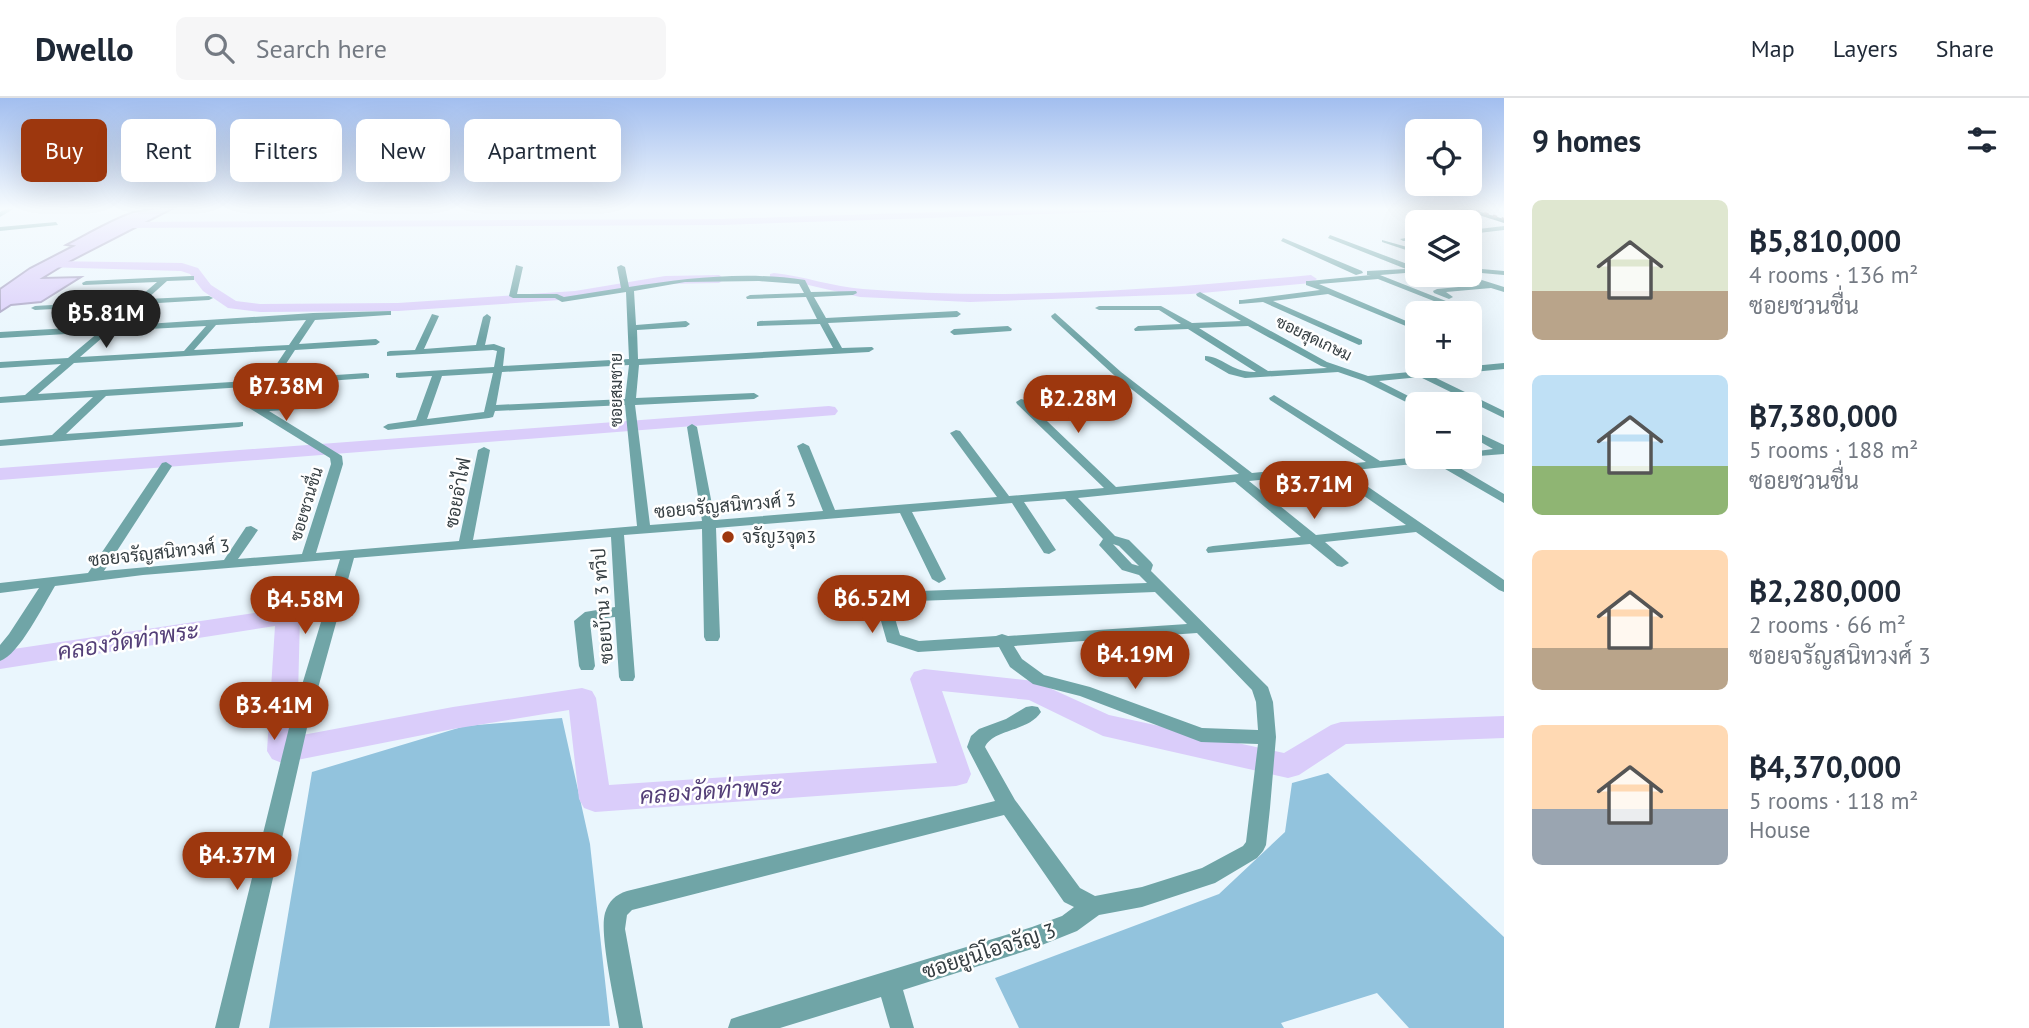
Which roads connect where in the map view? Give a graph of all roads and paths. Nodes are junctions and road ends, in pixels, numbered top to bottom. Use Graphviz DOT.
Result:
graph roads {
  1 [pos="1309,251"];
  2 [pos="1368,251"];
  3 [pos="1405,265"];
  4 [pos="519,267"];
  5 [pos="621,267"];
  6 [pos="1405,271"];
  7 [pos="1482,271"];
  8 [pos="1359,273"];
  9 [pos="1369,273"];
  10 [pos="1504,273"];
  11 [pos="1379,277"];
  12 [pos="191,278"];
  13 [pos="1301,278"];
  14 [pos="165,279"];
  15 [pos="86,283"];
  16 [pos="1482,283"];
  17 [pos="1491,286"];
  18 [pos="627,289"];
  19 [pos="1504,290"];
  20 [pos="1329,292"];
  21 [pos="853,293"];
  22 [pos="809,295"];
  23 [pos="1200,295"];
  24 [pos="209,298"];
  25 [pos="750,298"];
  26 [pos="1263,299"];
  27 [pos="1242,302"];
  28 [pos="137,303"];
  29 [pos="946,303"];
  30 [pos="35,308"];
  31 [pos="1099,308"];
  32 [pos="388,313"];
  33 [pos="957,314"];
  34 [pos="313,316"];
  35 [pos="435,316"];
  36 [pos="1055,316"];
  37 [pos="487,317"];
  38 [pos="823,321"];
  39 [pos="214,322"];
  40 [pos="1249,323"];
  41 [pos="1405,323"];
  42 [pos="686,324"];
  43 [pos="760,324"];
  44 [pos="1191,327"];
  45 [pos="107,328"];
  46 [pos="631,328"];
  47 [pos="1009,329"];
  48 [pos="1138,329"];
  49 [pos="975,331"];
  50 [pos="954,332"];
  51 [pos="0,335"];
  52 [pos="376,342"];
  53 [pos="1359,342"];
  54 [pos="293,347"];
  55 [pos="480,348"];
  56 [pos="869,349"];
  57 [pos="839,351"];
  58 [pos="418,352"];
  59 [pos="186,354"];
  60 [pos="390,354"];
  61 [pos="1208,358"];
  62 [pos="72,361"];
  63 [pos="634,363"];
  64 [pos="0,365"];
  65 [pos="1499,367"];
  66 [pos="497,369"];
  67 [pos="1339,370"];
  68 [pos="1504,372"];
  69 [pos="438,373"];
  70 [pos="1266,373"];
  71 [pos="399,375"];
  72 [pos="1405,375"];
  73 [pos="366,376"];
  74 [pos="1428,378"];
  75 [pos="1367,379"];
  76 [pos="270,382"];
  77 [pos="103,393"];
  78 [pos="754,396"];
  79 [pos="28,398"];
  80 [pos="1274,398"];
  81 [pos="1405,398"];
  82 [pos="3,402"];
  83 [pos="1021,402"];
  84 [pos="630,403"];
  85 [pos="316,405"];
  86 [pos="491,408"];
  87 [pos="255,409"];
  88 [pos="1504,415"];
  89 [pos="420,423"];
  90 [pos="239,424"];
  91 [pos="388,427"];
  92 [pos="692,427"];
  93 [pos="956,433"];
  94 [pos="1482,438"];
  95 [pos="55,439"];
  96 [pos="0,443"];
  97 [pos="803,446"];
  98 [pos="484,450"];
  99 [pos="1504,450"];
  100 [pos="1482,453"];
  101 [pos="1405,461"];
  102 [pos="1377,464"];
  103 [pos="166,466"];
  104 [pos="1454,469"];
  105 [pos="1335,470"];
  106 [pos="1245,479"];
  107 [pos="1113,490"];
  108 [pos="1068,495"];
  109 [pos="1504,499"];
  110 [pos="1011,500"];
  111 [pos="904,508"];
  112 [pos="830,514"];
  113 [pos="709,525"];
  114 [pos="1420,528"];
  115 [pos="251,530"];
  116 [pos="617,531"];
  117 [pos="644,531"];
  118 [pos="1312,539"];
  119 [pos="465,544"];
  120 [pos="1049,550"];
  121 [pos="1213,550"];
  122 [pos="348,554"];
  123 [pos="308,557"];
  124 [pos="1342,563"];
  125 [pos="228,564"];
  126 [pos="93,577"];
  127 [pos="939,579"];
  128 [pos="50,582"];
  129 [pos="1158,587"];
  130 [pos="1504,587"];
  131 [pos="0,588"];
  132 [pos="622,612"];
  133 [pos="1198,628"];
  134 [pos="712,637"];
  135 [pos="1002,639"];
  136 [pos="0,654"];
  137 [pos="587,666"];
  138 [pos="627,677"];
  139 [pos="1032,712"];
  140 [pos="1267,743"];
  141 [pos="1008,806"];
  142 [pos="1094,906"];
  143 [pos="889,983"];
  144 [pos="227,1028"];
  145 [pos="631,1028"];
  146 [pos="740,1028"];
  147 [pos="902,1028"];
  1 -- 8 [label="street"];
  2 -- 3 [label="street"];
  4 -- 18 [label="street"];
  5 -- 18 [label="street, ซอยสมชาย"];
  6 -- 9 [label="street"];
  7 -- 10 [label="street"];
  8 -- 9 [label="street"];
  8 -- 13 [label="street"];
  9 -- 11 [label="street"];
  11 -- 17 [label="street"];
  11 -- 20 [label="street"];
  12 -- 14 [label="street"];
  14 -- 15 [label="street"];
  14 -- 28 [label="street"];
  16 -- 17 [label="street"];
  17 -- 19 [label="street"];
  18 -- 22 [label="street"];
  18 -- 46 [label="street, ซอยสมชาย"];
  20 -- 26 [label="street"];
  20 -- 41 [label="street"];
  21 -- 22 [label="street"];
  22 -- 25 [label="street"];
  22 -- 38 [label="street"];
  23 -- 40 [label="street, ซอยสุดเกษม"];
  24 -- 28 [label="street"];
  26 -- 27 [label="street"];
  26 -- 53 [label="street"];
  28 -- 30 [label="street"];
  28 -- 45 [label="street"];
  29 -- 33 [label="street"];
  31 -- 44 [label="street"];
  32 -- 34 [label="street"];
  33 -- 38 [label="street"];
  33 -- 49 [label="street"];
  34 -- 39 [label="street"];
  34 -- 54 [label="street"];
  35 -- 58 [label="street"];
  36 -- 106 [label="street"];
  37 -- 55 [label="street"];
  38 -- 43 [label="street"];
  38 -- 57 [label="street"];
  39 -- 45 [label="street"];
  39 -- 59 [label="street"];
  40 -- 44 [label="street"];
  40 -- 67 [label="street, ซอยสุดเกษม"];
  42 -- 46 [label="street"];
  44 -- 48 [label="street"];
  44 -- 70 [label="street"];
  45 -- 51 [label="street"];
  45 -- 62 [label="street"];
  46 -- 63 [label="street, ซอยสมชาย"];
  47 -- 49 [label="street"];
  49 -- 50 [label="street"];
  52 -- 54 [label="street"];
  54 -- 59 [label="street"];
  54 -- 76 [label="street"];
  55 -- 58 [label="street"];
  55 -- 66 [label="street"];
  56 -- 57 [label="street"];
  57 -- 63 [label="street"];
  58 -- 60 [label="street"];
  59 -- 62 [label="street"];
  61 -- 70 [label="street"];
  62 -- 64 [label="street"];
  62 -- 79 [label="street"];
  63 -- 66 [label="street"];
  63 -- 84 [label="street, ซอยสมชาย"];
  65 -- 68 [label="street"];
  66 -- 69 [label="street"];
  66 -- 86 [label="street"];
  67 -- 70 [label="street"];
  67 -- 75 [label="street, ซอยสุดเกษม"];
  69 -- 71 [label="street"];
  69 -- 89 [label="street"];
  72 -- 75 [label="street"];
  73 -- 76 [label="street"];
  74 -- 88 [label="street"];
  75 -- 81 [label="street, ซอยสุดเกษม"];
  76 -- 77 [label="street"];
  76 -- 87 [label="street"];
  77 -- 79 [label="street"];
  77 -- 95 [label="street"];
  78 -- 84 [label="street"];
  79 -- 82 [label="street"];
  80 -- 102 [label="street"];
  83 -- 107 [label="street"];
  84 -- 86 [label="street"];
  84 -- 117 [label="street, ซอยสมชาย"];
  85 -- 87 [label="street"];
  86 -- 89 [label="street"];
  87 -- 123 [label="street, ซอยชวนชื่น"];
  89 -- 91 [label="street"];
  90 -- 95 [label="street"];
  92 -- 113 [label="street"];
  93 -- 110 [label="street"];
  94 -- 99 [label="street"];
  95 -- 96 [label="street"];
  97 -- 112 [label="street"];
  98 -- 119 [label="street, ซอยอำไฟ"];
  99 -- 100 [label="street"];
  101 -- 102 [label="street, ซอยจรัญสนิทวงศ์ 3"];
  102 -- 105 [label="street, ซอยจรัญสนิทวงศ์ 3"];
  103 -- 126 [label="street"];
  104 -- 109 [label="street"];
  105 -- 106 [label="street, ซอยจรัญสนิทวงศ์ 3"];
  105 -- 114 [label="street"];
  106 -- 107 [label="street, ซอยจรัญสนิทวงศ์ 3"];
  106 -- 118 [label="street"];
  107 -- 108 [label="street, ซอยจรัญสนิทวงศ์ 3"];
  108 -- 110 [label="street, ซอยจรัญสนิทวงศ์ 3"];
  108 -- 129 [label="street, ซอยยูนิโอจรัญ 3"];
  110 -- 111 [label="street, ซอยจรัญสนิทวงศ์ 3"];
  110 -- 120 [label="street"];
  111 -- 112 [label="street, ซอยจรัญสนิทวงศ์ 3"];
  111 -- 127 [label="street"];
  112 -- 113 [label="street, ซอยจรัญสนิทวงศ์ 3"];
  113 -- 117 [label="street, ซอยจรัญสนิทวงศ์ 3"];
  113 -- 134 [label="street"];
  114 -- 118 [label="street"];
  114 -- 130 [label="street"];
  115 -- 125 [label="street"];
  116 -- 117 [label="street, ซอยจรัญสนิทวงศ์ 3"];
  116 -- 119 [label="street, ซอยจรัญสนิทวงศ์ 3"];
  116 -- 132 [label="street, ซอยบ้าน 3 ทวีป"];
  118 -- 121 [label="street"];
  118 -- 124 [label="street"];
  119 -- 122 [label="street, ซอยจรัญสนิทวงศ์ 3"];
  122 -- 123 [label="street, ซอยจรัญสนิทวงศ์ 3"];
  122 -- 144 [label="street"];
  123 -- 125 [label="street, ซอยจรัญสนิทวงศ์ 3"];
  125 -- 126 [label="street, ซอยจรัญสนิทวงศ์ 3"];
  126 -- 128 [label="street, ซอยจรัญสนิทวงศ์ 3"];
  128 -- 131 [label="street, ซอยจรัญสนิทวงศ์ 3"];
  128 -- 136 [label="street"];
  129 -- 133 [label="street, ซอยยูนิโอจรัญ 3"];
  129 -- 135 [label="street"];
  132 -- 137 [label="street"];
  132 -- 138 [label="street, ซอยบ้าน 3 ทวีป"];
  133 -- 135 [label="street"];
  133 -- 140 [label="street, ซอยยูนิโอจรัญ 3"];
  135 -- 140 [label="street"];
  139 -- 141 [label="street"];
  140 -- 142 [label="street, ซอยยูนิโอจรัญ 3"];
  141 -- 142 [label="street"];
  141 -- 145 [label="street"];
  142 -- 143 [label="street, ซอยยูนิโอจรัญ 3"];
  143 -- 146 [label="street, ซอยยูนิโอจรัญ 3"];
  143 -- 147 [label="street"];
}
